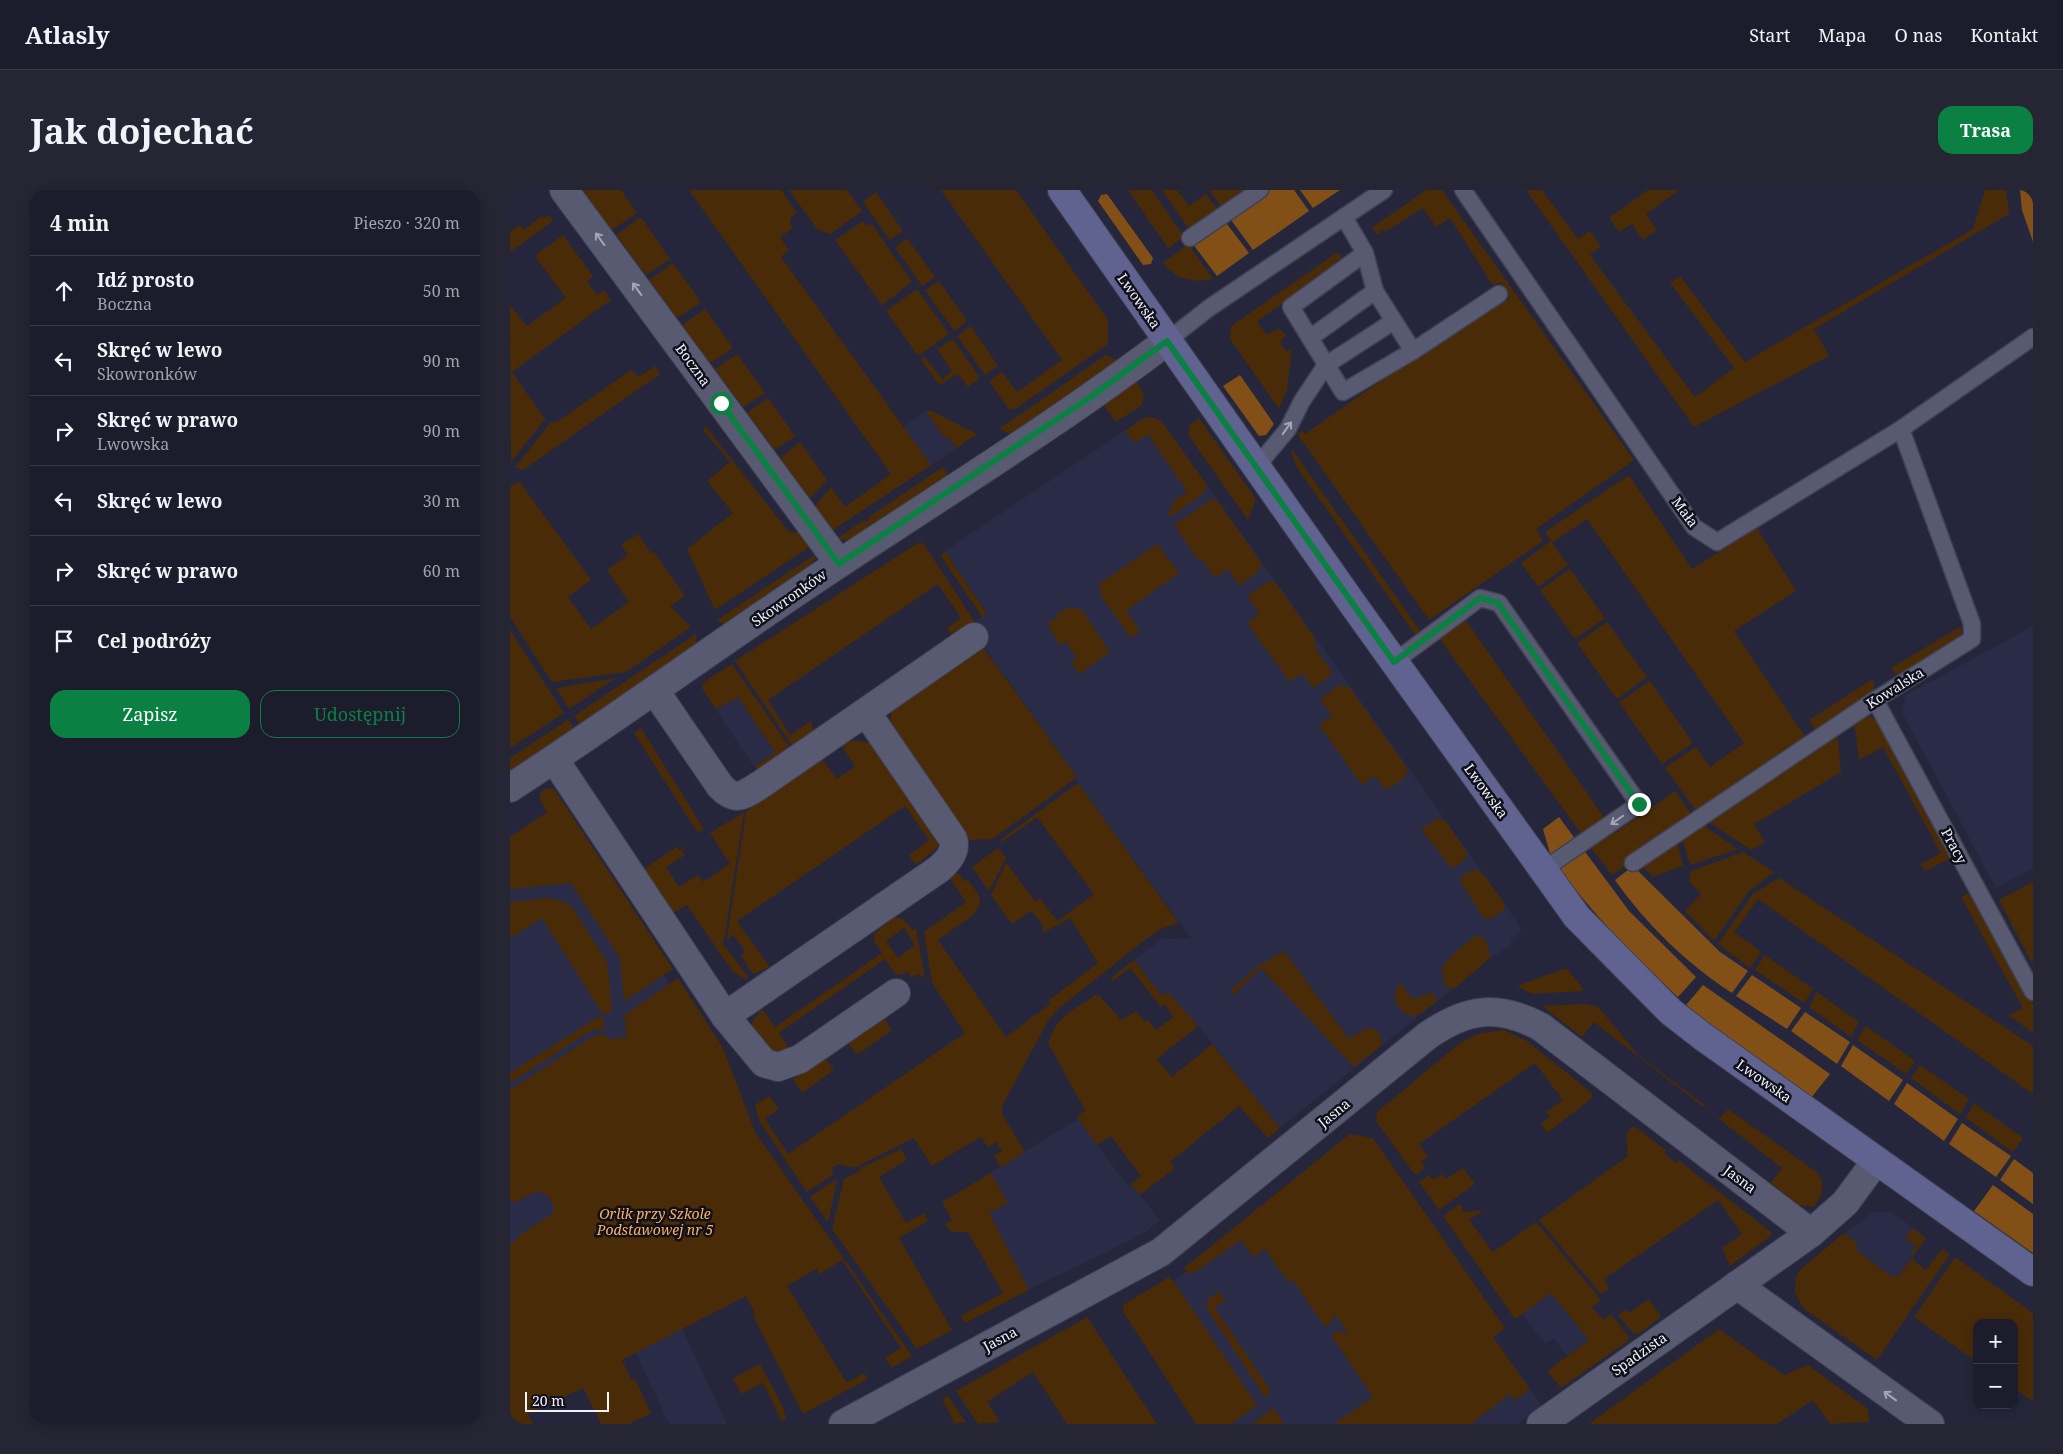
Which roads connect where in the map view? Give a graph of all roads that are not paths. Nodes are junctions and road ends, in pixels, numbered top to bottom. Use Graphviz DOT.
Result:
graph roads {
  1 [pos="564,190"];
  2 [pos="1062,190"];
  3 [pos="1260,190"];
  4 [pos="1384,190"];
  5 [pos="1463,190"];
  6 [pos="1344,217"];
  7 [pos="1190,238"];
  8 [pos="1366,253"];
  9 [pos="1375,291"];
  10 [pos="1499,294"];
  11 [pos="1394,321"];
  12 [pos="2033,337"];
  13 [pos="1310,338"];
  14 [pos="1167,341"];
  15 [pos="1413,351"];
  16 [pos="1326,365"];
  17 [pos="1901,429"];
  18 [pos="1257,466"];
  19 [pos="839,564"];
  20 [pos="974,637"];
  21 [pos="1394,662"];
  22 [pos="655,691"];
  23 [pos="1875,700"];
  24 [pos="866,712"];
  25 [pos="554,759"];
  26 [pos="510,788"];
  27 [pos="1633,863"];
  28 [pos="1543,870"];
  29 [pos="896,992"];
  30 [pos="2033,992"];
  31 [pos="725,1016"];
  32 [pos="1876,1161"];
  33 [pos="1810,1233"];
  34 [pos="2033,1272"];
  35 [pos="1737,1285"];
  36 [pos="843,1424"];
  37 [pos="1541,1424"];
  38 [pos="1930,1424"];
  19 -- 1 [label="street, Boczna, one-way"];
  2 -- 14 [label="street, Lwowska"];
  3 -- 7 [label="lane"];
  4 -- 6 [label="lane"];
  5 -- 17 [label="lane, Mała"];
  6 -- 8 [label="lane"];
  6 -- 14 [label="lane"];
  8 -- 9 [label="lane"];
  8 -- 13 [label="lane"];
  9 -- 11 [label="lane"];
  9 -- 13 [label="lane"];
  10 -- 15 [label="lane"];
  11 -- 15 [label="lane"];
  11 -- 16 [label="lane"];
  12 -- 17 [label="lane, Mała"];
  13 -- 16 [label="lane"];
  14 -- 18 [label="street, Lwowska"];
  14 -- 19 [label="street, Skowronków"];
  15 -- 16 [label="lane"];
  18 -- 16 [label="lane, one-way"];
  17 -- 23 [label="lane, Kowalska"];
  18 -- 21 [label="street, Lwowska"];
  19 -- 22 [label="street, Skowronków"];
  20 -- 24 [label="street"];
  21 -- 28 [label="street, Lwowska"];
  21 -- 28 [label="lane, one-way"];
  22 -- 24 [label="street"];
  22 -- 25 [label="street, Skowronków"];
  23 -- 27 [label="lane, Kowalska"];
  23 -- 30 [label="lane, Pracy"];
  24 -- 31 [label="street"];
  25 -- 26 [label="street, Skowronków"];
  25 -- 31 [label="street"];
  28 -- 32 [label="street, Lwowska"];
  29 -- 31 [label="street"];
  32 -- 33 [label="street, Spadzista"];
  32 -- 34 [label="street, Lwowska"];
  33 -- 35 [label="street, Spadzista"];
  33 -- 36 [label="street, Jasna"];
  35 -- 37 [label="street, Spadzista"];
  38 -- 35 [label="street, one-way"];
}
